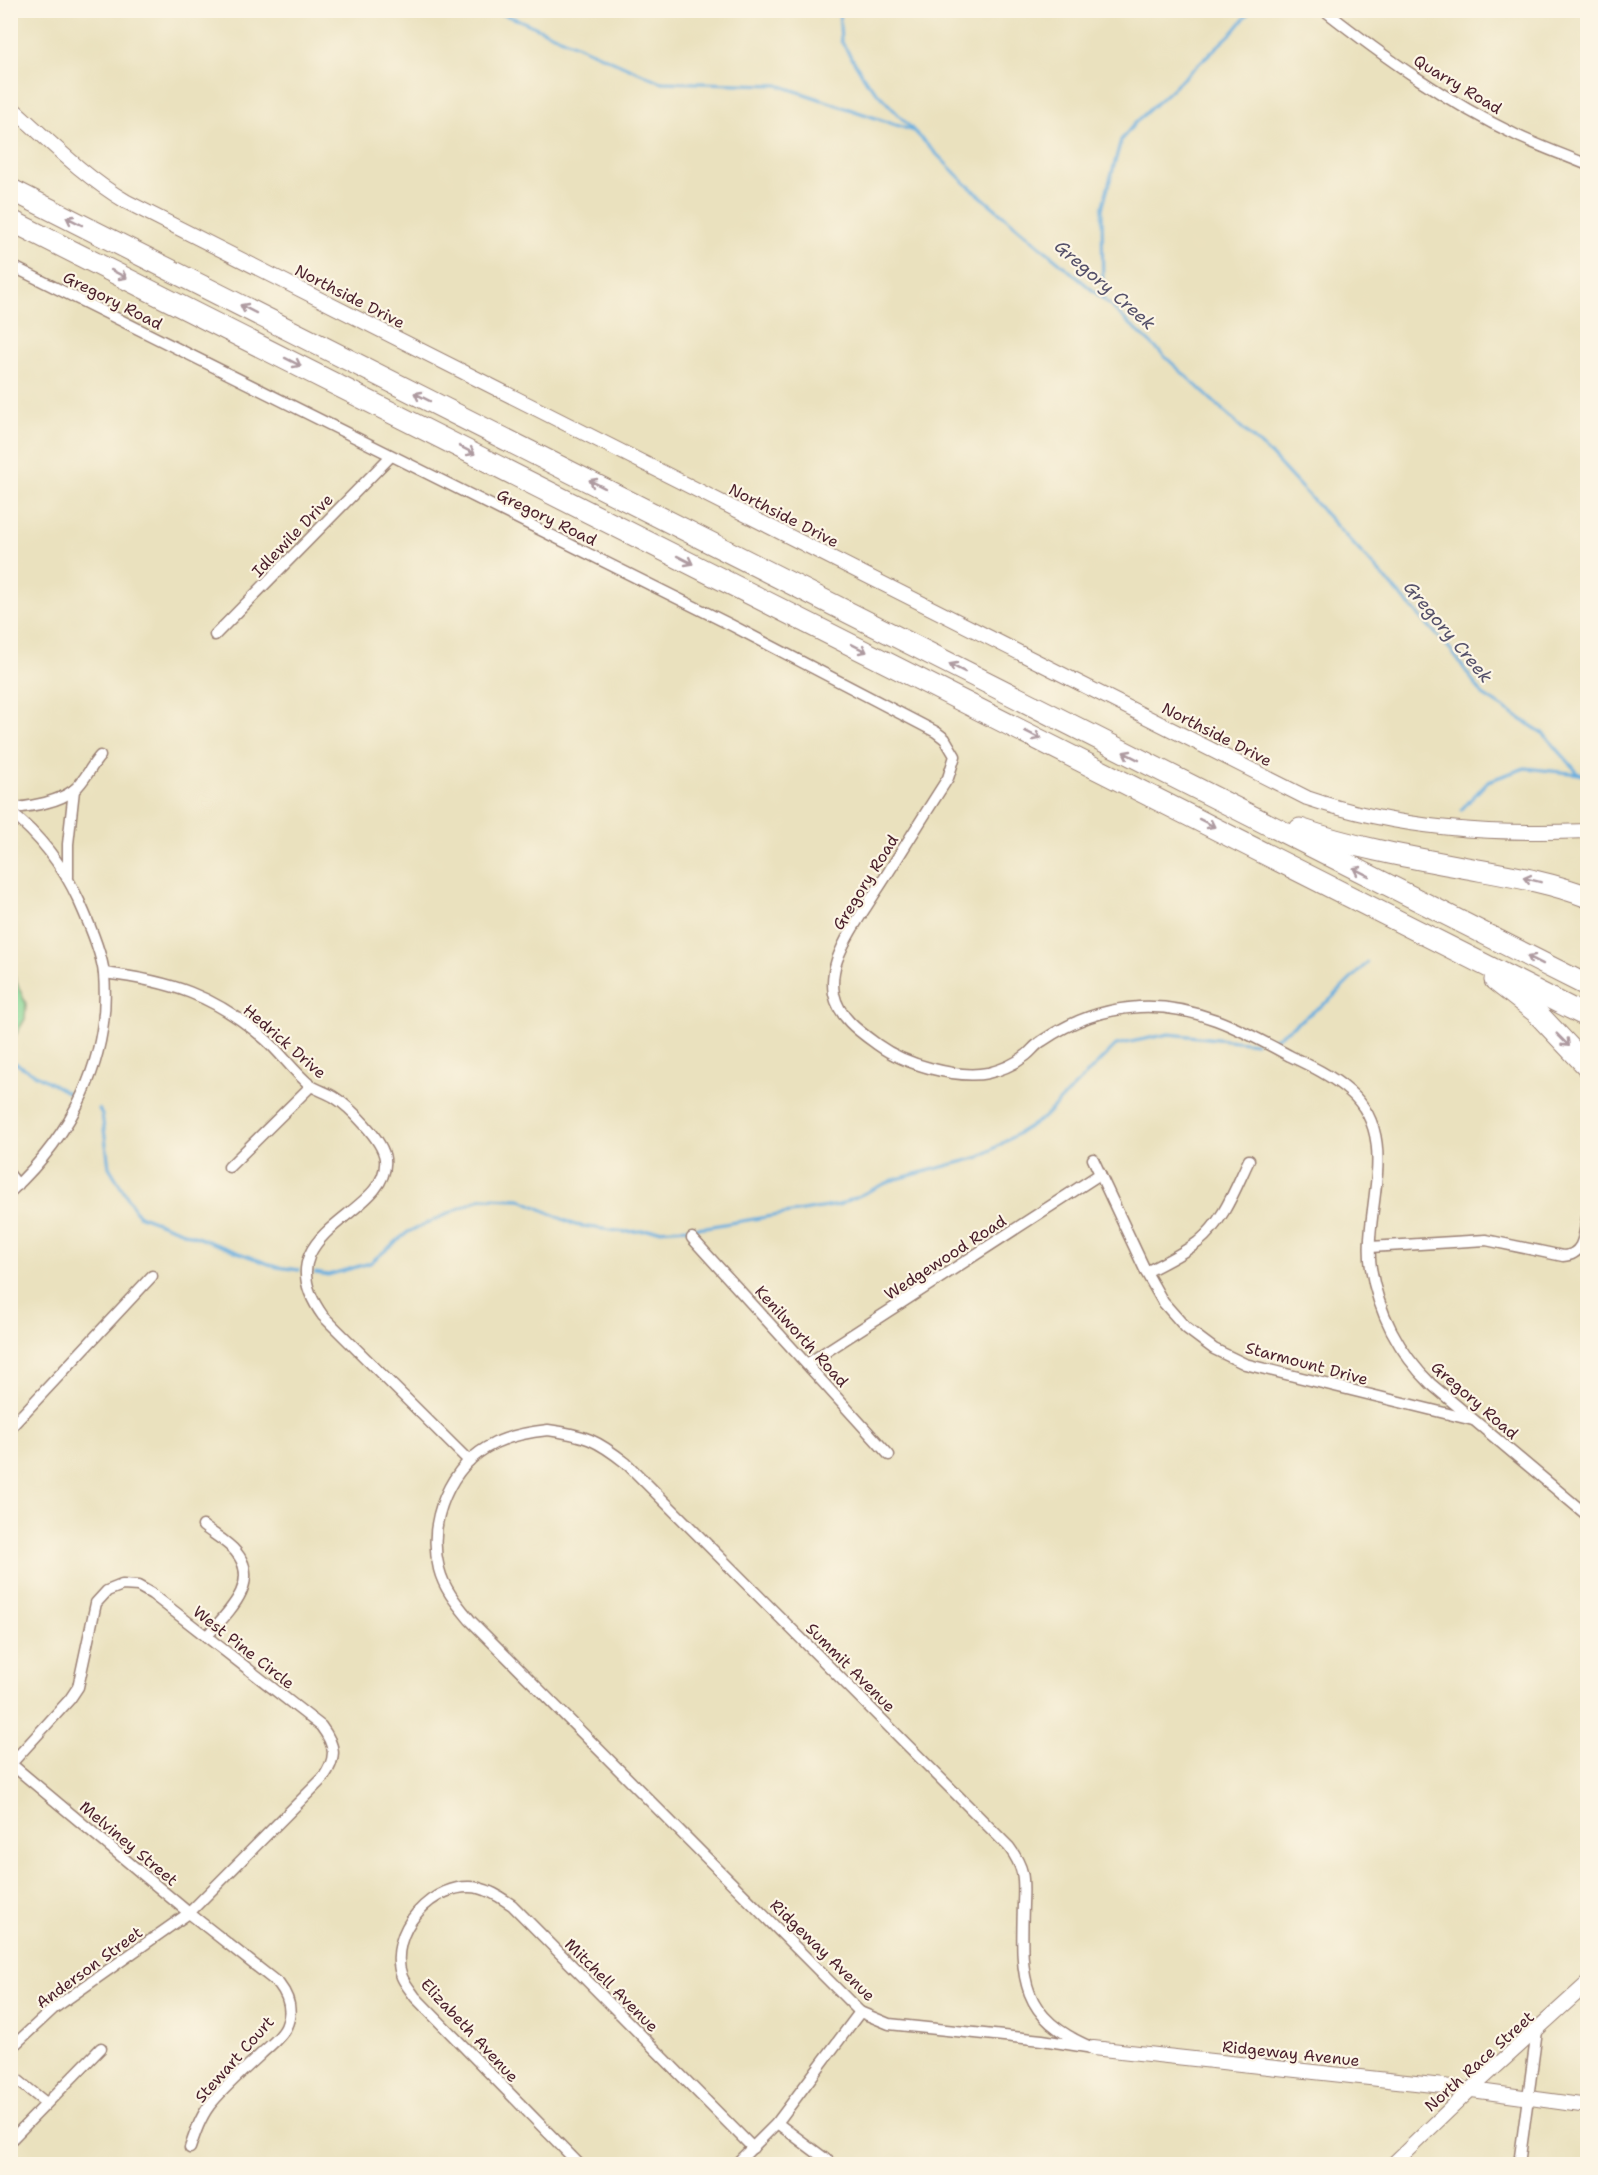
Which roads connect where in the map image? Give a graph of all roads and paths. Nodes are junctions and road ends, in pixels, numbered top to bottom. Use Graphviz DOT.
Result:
graph roads {
  1 [pos="1324,10"];
  2 [pos="10,106"];
  3 [pos="1587,165"];
  4 [pos="10,189"];
  5 [pos="10,219"];
  6 [pos="10,265"];
  7 [pos="391,456"];
  8 [pos="215,635"];
  9 [pos="100,756"];
  10 [pos="1170,775"];
  11 [pos="74,790"];
  12 [pos="10,811"];
  13 [pos="1587,831"];
  14 [pos="68,877"];
  15 [pos="1587,897"];
  16 [pos="1435,939"];
  17 [pos="104,973"];
  18 [pos="1587,986"];
  19 [pos="1587,1017"];
  20 [pos="1587,1067"];
  21 [pos="311,1086"];
  22 [pos="1093,1159"];
  23 [pos="1249,1160"];
  24 [pos="229,1167"];
  25 [pos="1100,1174"];
  26 [pos="10,1175"];
  27 [pos="14,1189"];
  28 [pos="1587,1213"];
  29 [pos="692,1238"];
  30 [pos="1370,1247"];
  31 [pos="1146,1272"];
  32 [pos="152,1276"];
  33 [pos="807,1364"];
  34 [pos="1476,1421"];
  35 [pos="10,1428"];
  36 [pos="890,1455"];
  37 [pos="470,1461"];
  38 [pos="1587,1516"];
  39 [pos="203,1526"];
  40 [pos="207,1636"];
  41 [pos="11,1764"];
  42 [pos="431,1901"];
  43 [pos="189,1913"];
  44 [pos="229,1945"];
  45 [pos="1587,1983"];
  46 [pos="860,2012"];
  47 [pos="1537,2031"];
  48 [pos="101,2048"];
  49 [pos="1093,2048"];
  50 [pos="10,2049"];
  51 [pos="10,2074"];
  52 [pos="1470,2090"];
  53 [pos="1527,2099"];
  54 [pos="46,2103"];
  55 [pos="1587,2106"];
  56 [pos="777,2124"];
  57 [pos="10,2141"];
  58 [pos="190,2148"];
  59 [pos="753,2148"];
  60 [pos="579,2164"];
  61 [pos="736,2164"];
  62 [pos="832,2164"];
  63 [pos="1393,2164"];
  64 [pos="1519,2164"];
  1 -- 3 [label="street, Quarry Road"];
  2 -- 13 [label="street, Northside Drive"];
  10 -- 4 [label="highway, one-way"];
  5 -- 16 [label="highway, one-way"];
  6 -- 7 [label="street, Gregory Road"];
  7 -- 8 [label="street, Idlewile Drive"];
  7 -- 30 [label="street, Gregory Road"];
  9 -- 11 [label="street"];
  15 -- 10 [label="highway, one-way"];
  18 -- 10 [label="highway, one-way"];
  11 -- 12 [label="street"];
  11 -- 14 [label="street"];
  12 -- 14 [label="street"];
  14 -- 17 [label="street"];
  16 -- 19 [label="highway"];
  16 -- 20 [label="highway, one-way"];
  17 -- 21 [label="street, Hedrick Drive"];
  17 -- 27 [label="street"];
  21 -- 24 [label="street"];
  21 -- 37 [label="street, Hedrick Drive"];
  22 -- 25 [label="street, Starmount Drive"];
  23 -- 31 [label="street"];
  25 -- 31 [label="street, Starmount Drive"];
  25 -- 33 [label="street, Wedgewood Road"];
  26 -- 27 [label="street"];
  28 -- 30 [label="street"];
  29 -- 33 [label="street, Kenilworth Road"];
  30 -- 34 [label="street, Gregory Road"];
  31 -- 34 [label="street, Starmount Drive"];
  32 -- 35 [label="street"];
  33 -- 36 [label="street, Kenilworth Road"];
  34 -- 38 [label="street, Gregory Road"];
  37 -- 46 [label="street, Ridgeway Avenue"];
  37 -- 49 [label="street, Summit Avenue"];
  39 -- 40 [label="street"];
  40 -- 41 [label="street, West Pine Circle"];
  40 -- 43 [label="street, West Pine Circle"];
  41 -- 43 [label="street, Melviney Street"];
  42 -- 59 [label="street, Mitchell Avenue"];
  42 -- 60 [label="street, Elizabeth Avenue"];
  43 -- 44 [label="street, Melviney Street"];
  43 -- 50 [label="street, Anderson Street"];
  44 -- 58 [label="street, Stewart Court"];
  45 -- 47 [label="street, North Race Street"];
  46 -- 49 [label="street, Ridgeway Avenue"];
  46 -- 56 [label="street"];
  47 -- 52 [label="street, North Race Street"];
  47 -- 53 [label="street"];
  48 -- 54 [label="street"];
  49 -- 52 [label="street, Ridgeway Avenue"];
  51 -- 54 [label="street"];
  52 -- 53 [label="street, Ridgeway Avenue"];
  52 -- 63 [label="street, North Race Street"];
  53 -- 55 [label="street, Ridgeway Avenue"];
  53 -- 64 [label="street"];
  54 -- 57 [label="street"];
  56 -- 59 [label="street"];
  56 -- 62 [label="street"];
  59 -- 61 [label="street"];
}
